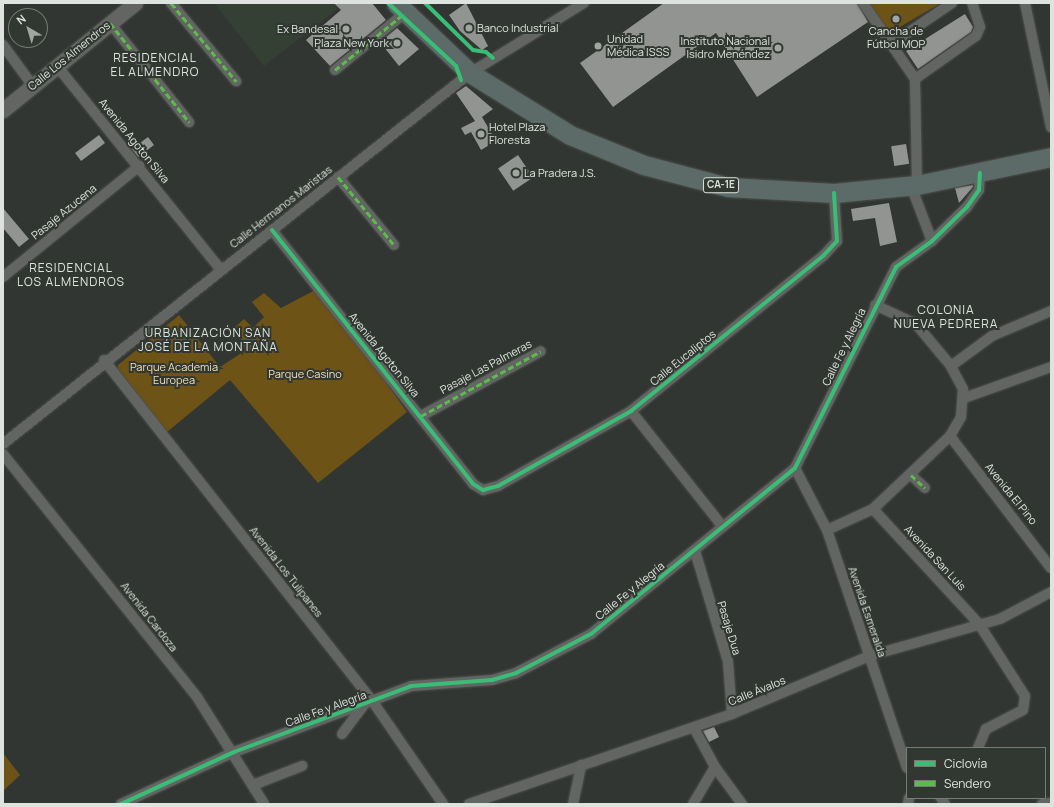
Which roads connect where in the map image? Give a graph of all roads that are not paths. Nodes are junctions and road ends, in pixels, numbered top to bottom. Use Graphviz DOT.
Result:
graph roads {
  1 [pos="135,3"];
  2 [pos="171,3"];
  3 [pos="584,3"];
  4 [pos="863,3"];
  5 [pos="952,3"];
  6 [pos="972,3"];
  7 [pos="1025,3"];
  8 [pos="404,6"];
  9 [pos="110,23"];
  10 [pos="3,45"];
  11 [pos="890,45"];
  12 [pos="57,66"];
  13 [pos="335,70"];
  14 [pos="474,70"];
  15 [pos="915,79"];
  16 [pos="236,81"];
  17 [pos="33,86"];
  18 [pos="3,110"];
  19 [pos="189,122"];
  20 [pos="1051,127"];
  21 [pos="1051,157"];
  22 [pos="139,166"];
  23 [pos="980,173"];
  24 [pos="338,177"];
  25 [pos="914,185"];
  26 [pos="834,193"];
  27 [pos="272,230"];
  28 [pos="932,241"];
  29 [pos="394,244"];
  30 [pos="220,269"];
  31 [pos="3,277"];
  32 [pos="875,305"];
  33 [pos="1051,311"];
  34 [pos="542,351"];
  35 [pos="104,360"];
  36 [pos="951,366"];
  37 [pos="1051,368"];
  38 [pos="964,398"];
  39 [pos="632,411"];
  40 [pos="421,416"];
  41 [pos="950,436"];
  42 [pos="3,444"];
  43 [pos="3,454"];
  44 [pos="795,468"];
  45 [pos="911,475"];
  46 [pos="924,488"];
  47 [pos="483,490"];
  48 [pos="873,509"];
  49 [pos="722,526"];
  50 [pos="827,530"];
  51 [pos="695,551"];
  52 [pos="1051,568"];
  53 [pos="1051,592"];
  54 [pos="979,624"];
  55 [pos="869,656"];
  56 [pos="368,703"];
  57 [pos="732,714"];
  58 [pos="694,728"];
  59 [pos="342,734"];
  60 [pos="978,747"];
  61 [pos="234,752"];
  62 [pos="581,764"];
  63 [pos="906,765"];
  64 [pos="302,766"];
  65 [pos="714,767"];
  66 [pos="253,784"];
  67 [pos="1051,803"];
  68 [pos="121,804"];
  69 [pos="264,804"];
  70 [pos="443,804"];
  71 [pos="469,804"];
  72 [pos="573,804"];
  73 [pos="693,804"];
  74 [pos="742,804"];
  75 [pos="1042,804"];
  1 -- 9 [label="street, Calle Los Almendros"];
  2 -- 16 [label="street"];
  3 -- 14 [label="street, Calle Hermanos Maristas"];
  4 -- 11 [label="street"];
  5 -- 11 [label="street"];
  6 -- 15 [label="street"];
  7 -- 20 [label="street"];
  8 -- 13 [label="street"];
  8 -- 14 [label="highway, CA-1E"];
  9 -- 12 [label="street, Calle Los Almendros"];
  9 -- 19 [label="street"];
  10 -- 17 [label="street"];
  11 -- 15 [label="street"];
  12 -- 17 [label="street, Calle Los Almendros"];
  12 -- 22 [label="street, Avenida Agoton Silva"];
  14 -- 24 [label="street, Calle Hermanos Maristas"];
  14 -- 26 [label="highway, CA-1E"];
  15 -- 25 [label="street"];
  17 -- 18 [label="street, Calle Los Almendros"];
  21 -- 23 [label="highway, CA-1E"];
  22 -- 30 [label="street, Avenida Agoton Silva"];
  22 -- 31 [label="street, Pasaje Azucena"];
  23 -- 25 [label="highway, CA-1E"];
  23 -- 28 [label="street, Calle Fe y Alegría"];
  24 -- 27 [label="street, Calle Hermanos Maristas"];
  24 -- 29 [label="street"];
  25 -- 26 [label="highway, CA-1E"];
  25 -- 28 [label="street"];
  26 -- 39 [label="street, Calle Eucaliptos"];
  27 -- 30 [label="street, Calle Hermanos Maristas"];
  27 -- 40 [label="street, Avenida Agoton Silva"];
  28 -- 32 [label="street, Calle Fe y Alegría"];
  30 -- 35 [label="street, Calle Hermanos Maristas"];
  32 -- 36 [label="street"];
  32 -- 44 [label="street, Calle Fe y Alegría"];
  33 -- 36 [label="street"];
  34 -- 40 [label="street, Pasaje Las Palmeras"];
  35 -- 42 [label="street, Calle Hermanos Maristas"];
  35 -- 56 [label="street, Avenida Los Tulipanes"];
  36 -- 38 [label="street"];
  37 -- 38 [label="street"];
  38 -- 41 [label="street"];
  39 -- 47 [label="street, Calle Eucaliptos"];
  39 -- 49 [label="street"];
  40 -- 47 [label="street, Avenida Agoton Silva"];
  41 -- 45 [label="street"];
  41 -- 52 [label="street, Avenida El Pino"];
  43 -- 61 [label="street, Avenida Cardoza"];
  44 -- 49 [label="street, Calle Fe y Alegría"];
  44 -- 50 [label="street, Avenida Esmeralda"];
  45 -- 46 [label="street"];
  45 -- 48 [label="street"];
  48 -- 50 [label="street"];
  48 -- 54 [label="street, Avenida San Luis"];
  49 -- 51 [label="street, Calle Fe y Alegría"];
  50 -- 55 [label="street, Avenida Esmeralda"];
  51 -- 56 [label="street, Calle Fe y Alegría"];
  51 -- 57 [label="street, Pasaje Dua"];
  53 -- 54 [label="street, Calle Ávalos"];
  54 -- 55 [label="street, Calle Ávalos"];
  54 -- 60 [label="street, Avenida San Luis"];
  55 -- 57 [label="street, Calle Ávalos"];
  55 -- 63 [label="street, Avenida Esmeralda"];
  56 -- 59 [label="street"];
  56 -- 61 [label="street, Calle Fe y Alegría"];
  56 -- 70 [label="street, Avenida Los Tulipanes"];
  57 -- 58 [label="street, Calle Ávalos"];
  58 -- 62 [label="street, Calle Ávalos"];
  58 -- 65 [label="street"];
  61 -- 66 [label="street, Avenida Cardoza"];
  61 -- 68 [label="street, Calle Fe y Alegría"];
  62 -- 71 [label="street, Calle Ávalos"];
  62 -- 72 [label="street"];
  64 -- 66 [label="street"];
  65 -- 73 [label="street"];
  65 -- 74 [label="street"];
  66 -- 69 [label="street, Avenida Cardoza"];
  67 -- 75 [label="street"];
}
